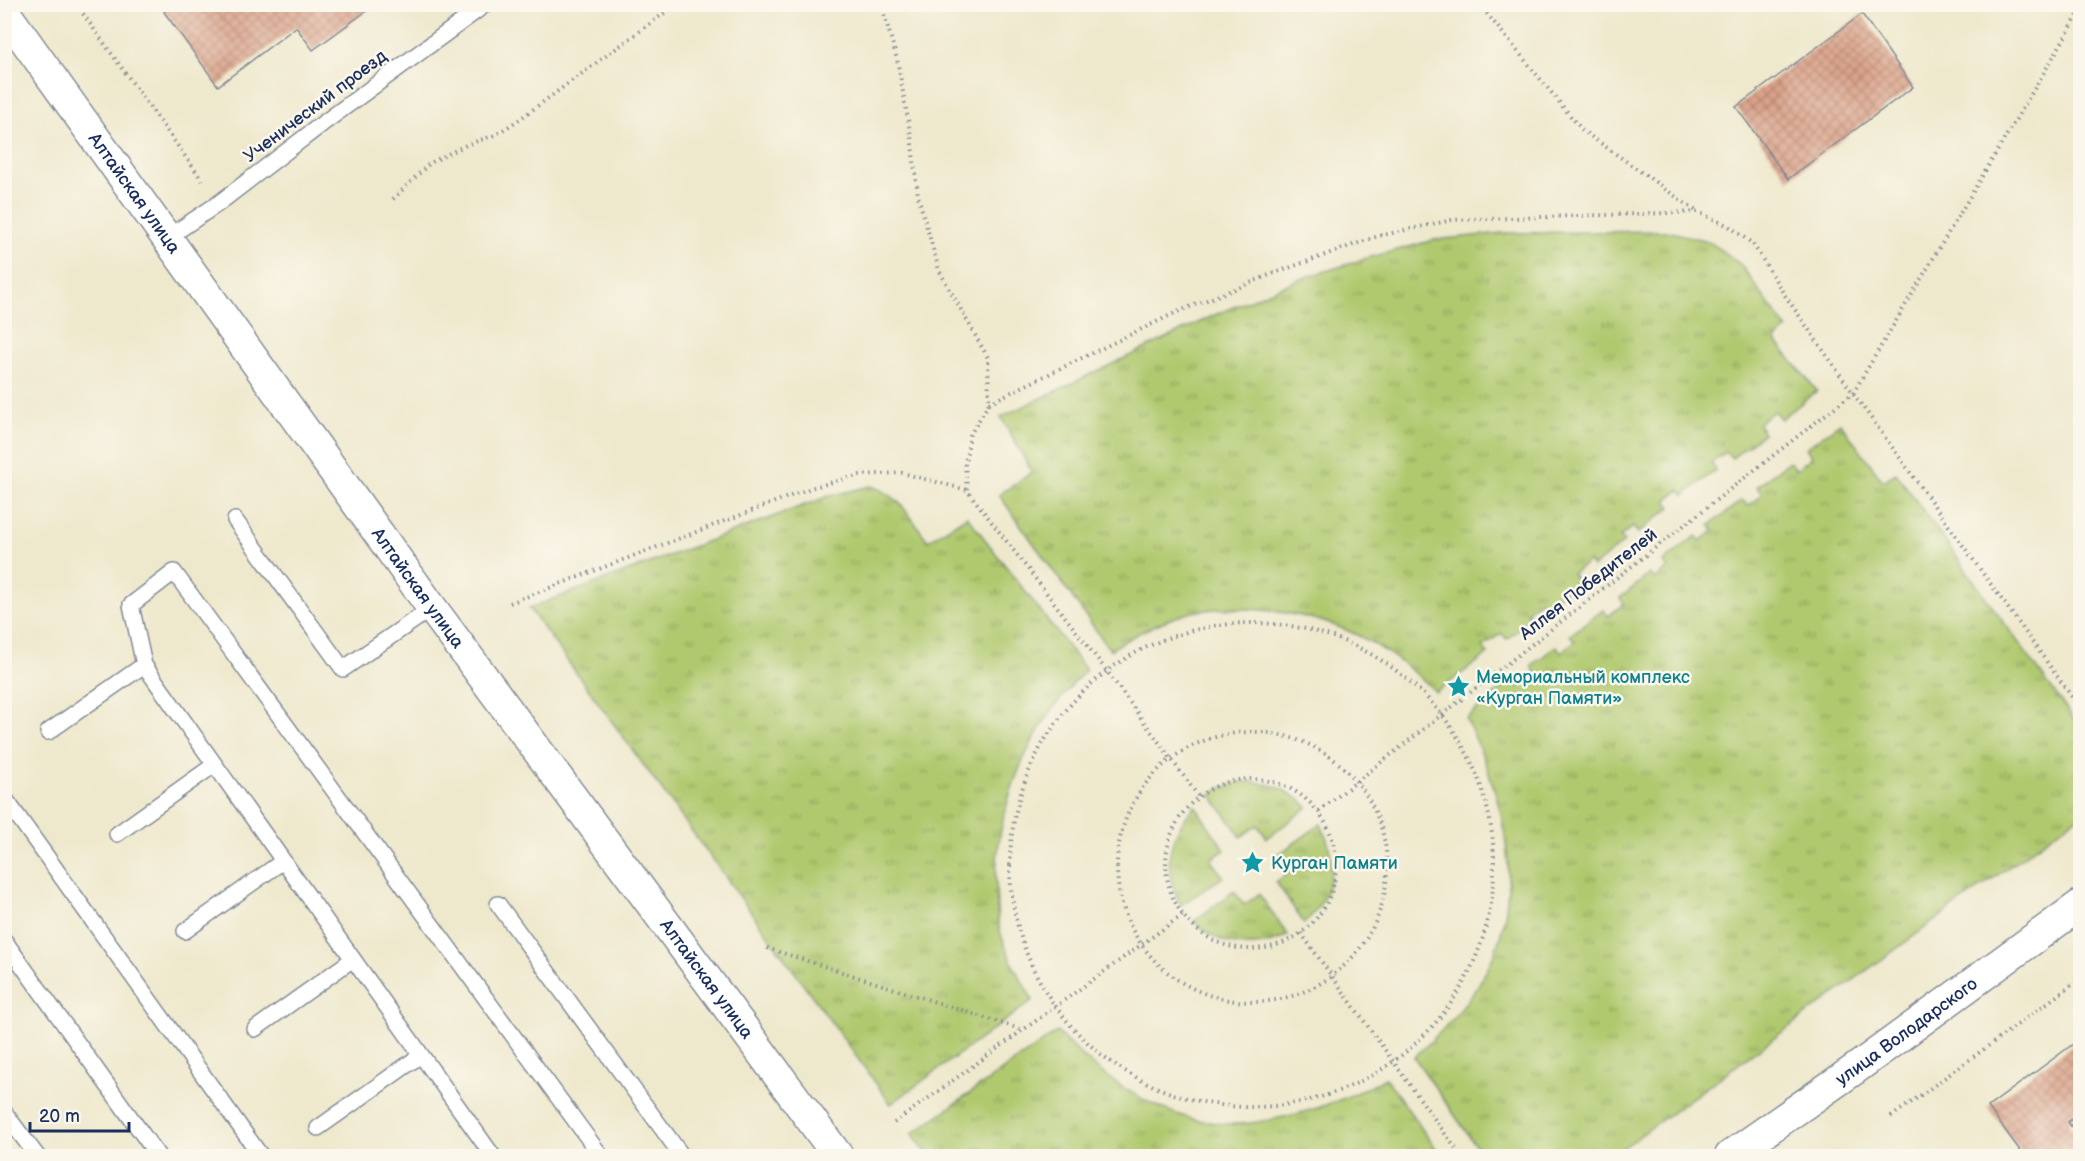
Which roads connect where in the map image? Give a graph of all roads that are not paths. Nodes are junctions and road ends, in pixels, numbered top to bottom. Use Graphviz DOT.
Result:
graph roads {
  1 [pos="486,4"];
  2 [pos="4,11"];
  3 [pos="167,238"];
  4 [pos="236,520"];
  5 [pos="432,608"];
  6 [pos="144,666"];
  7 [pos="48,732"];
  8 [pos="214,765"];
  9 [pos="4,797"];
  10 [pos="117,834"];
  11 [pos="283,861"];
  12 [pos="498,904"];
  13 [pos="2080,905"];
  14 [pos="185,931"];
  15 [pos="4,940"];
  16 [pos="353,959"];
  17 [pos="255,1029"];
  18 [pos="421,1054"];
  19 [pos="4,1112"];
  20 [pos="318,1128"];
  21 [pos="37,1156"];
  22 [pos="158,1156"];
  23 [pos="261,1156"];
  24 [pos="492,1156"];
  25 [pos="601,1156"];
  26 [pos="682,1156"];
  27 [pos="838,1156"];
  28 [pos="1730,1156"];
  1 -- 3 [label="lane, Ученический проезд"];
  2 -- 3 [label="street, Алтайская улица"];
  3 -- 5 [label="street, Алтайская улица"];
  4 -- 5 [label="lane"];
  5 -- 27 [label="street, Алтайская улица"];
  6 -- 7 [label="lane"];
  6 -- 8 [label="lane"];
  6 -- 25 [label="lane"];
  8 -- 10 [label="lane"];
  8 -- 11 [label="lane"];
  9 -- 23 [label="lane"];
  11 -- 14 [label="lane"];
  11 -- 16 [label="lane"];
  12 -- 26 [label="lane"];
  13 -- 28 [label="street, улица Володарского"];
  15 -- 22 [label="lane"];
  16 -- 17 [label="lane"];
  16 -- 18 [label="lane"];
  18 -- 20 [label="lane"];
  18 -- 24 [label="lane"];
  19 -- 21 [label="lane"];
}
